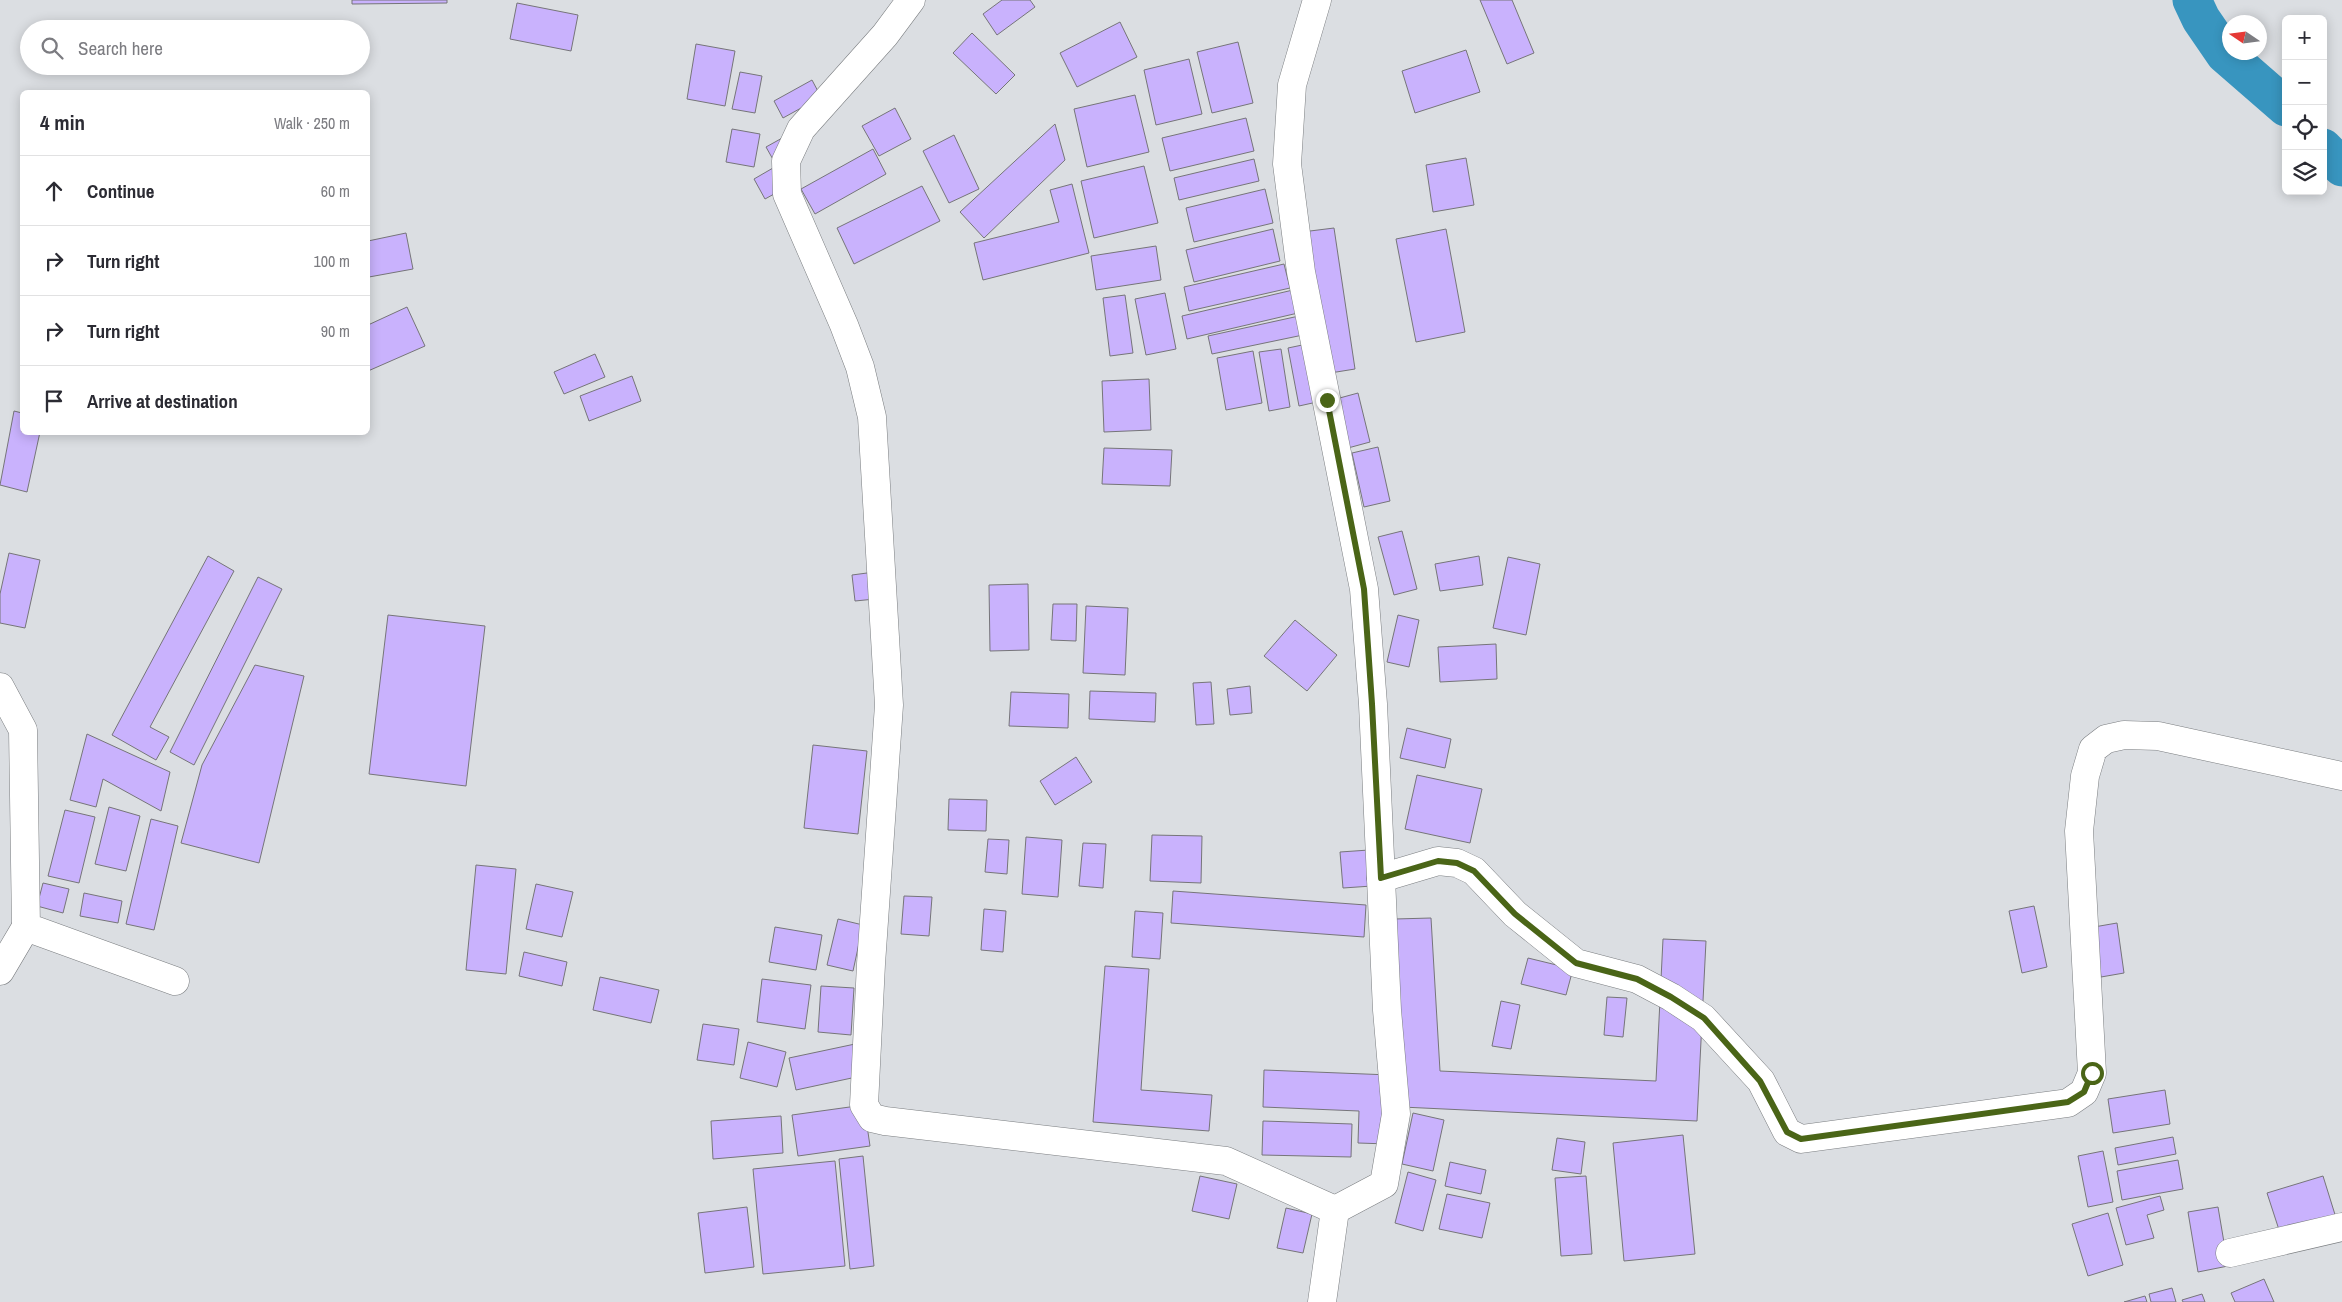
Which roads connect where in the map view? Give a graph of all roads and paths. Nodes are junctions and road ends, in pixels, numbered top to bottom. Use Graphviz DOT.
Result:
graph roads {
  1 [pos="910,0"];
  2 [pos="1317,0"];
  3 [pos="0,687"];
  4 [pos="2342,776"];
  5 [pos="1381,878"];
  6 [pos="26,927"];
  7 [pos="0,971"];
  8 [pos="175,981"];
  9 [pos="1335,1210"];
  10 [pos="2342,1227"];
  11 [pos="2230,1253"];
  12 [pos="1322,1302"];
  1 -- 9 [label="street"];
  2 -- 5 [label="street"];
  3 -- 6 [label="street"];
  4 -- 5 [label="street"];
  5 -- 9 [label="street"];
  6 -- 7 [label="street"];
  6 -- 8 [label="street"];
  9 -- 12 [label="street"];
  10 -- 11 [label="street"];
}
